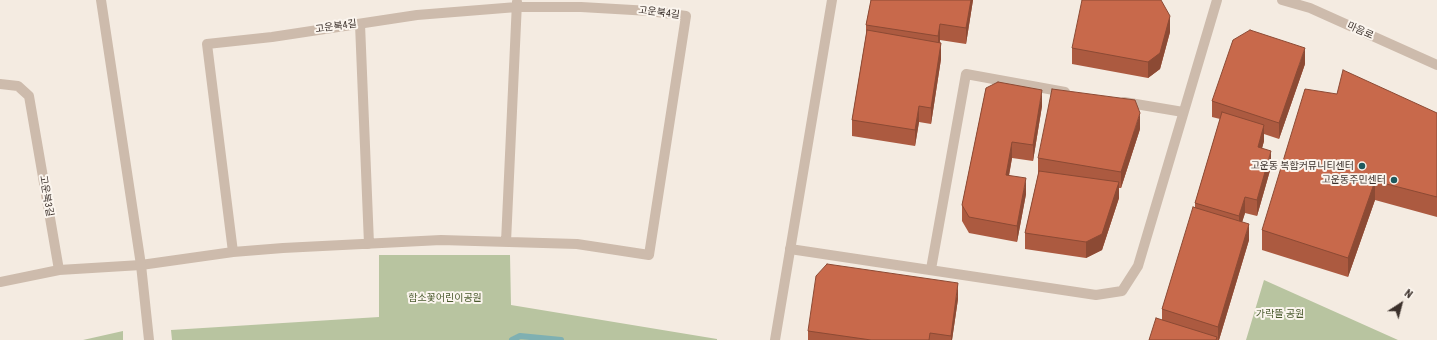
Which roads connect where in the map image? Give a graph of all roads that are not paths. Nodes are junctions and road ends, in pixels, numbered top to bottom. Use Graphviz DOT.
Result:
graph roads {
  1 [pos="101,0"];
  2 [pos="832,0"];
  3 [pos="1217,0"];
  4 [pos="1282,0"];
  5 [pos="517,4"];
  6 [pos="360,24"];
  7 [pos="1437,65"];
  8 [pos="0,84"];
  9 [pos="1074,93"];
  10 [pos="1113,100"];
  11 [pos="1183,112"];
  12 [pos="506,242"];
  13 [pos="369,244"];
  14 [pos="790,249"];
  15 [pos="233,252"];
  16 [pos="141,265"];
  17 [pos="931,269"];
  18 [pos="59,270"];
  19 [pos="0,282"];
  20 [pos="149,340"];
  21 [pos="775,340"];
  1 -- 16 [label="street"];
  2 -- 14 [label="street"];
  3 -- 11 [label="street"];
  4 -- 7 [label="street, 마음로"];
  5 -- 6 [label="street, 고운북4길"];
  5 -- 12 [label="street"];
  5 -- 12 [label="street, 고운북4길"];
  6 -- 13 [label="street"];
  6 -- 15 [label="street, 고운북4길"];
  8 -- 18 [label="street, 고운북3길"];
  9 -- 17 [label="street"];
  10 -- 11 [label="street"];
  11 -- 17 [label="street"];
  12 -- 13 [label="street, 고운북4길"];
  13 -- 15 [label="street, 고운북4길"];
  14 -- 17 [label="street"];
  14 -- 21 [label="street"];
  15 -- 16 [label="street, 고운북4길"];
  16 -- 18 [label="street, 고운북4길"];
  16 -- 20 [label="street"];
  18 -- 19 [label="street"];
}
